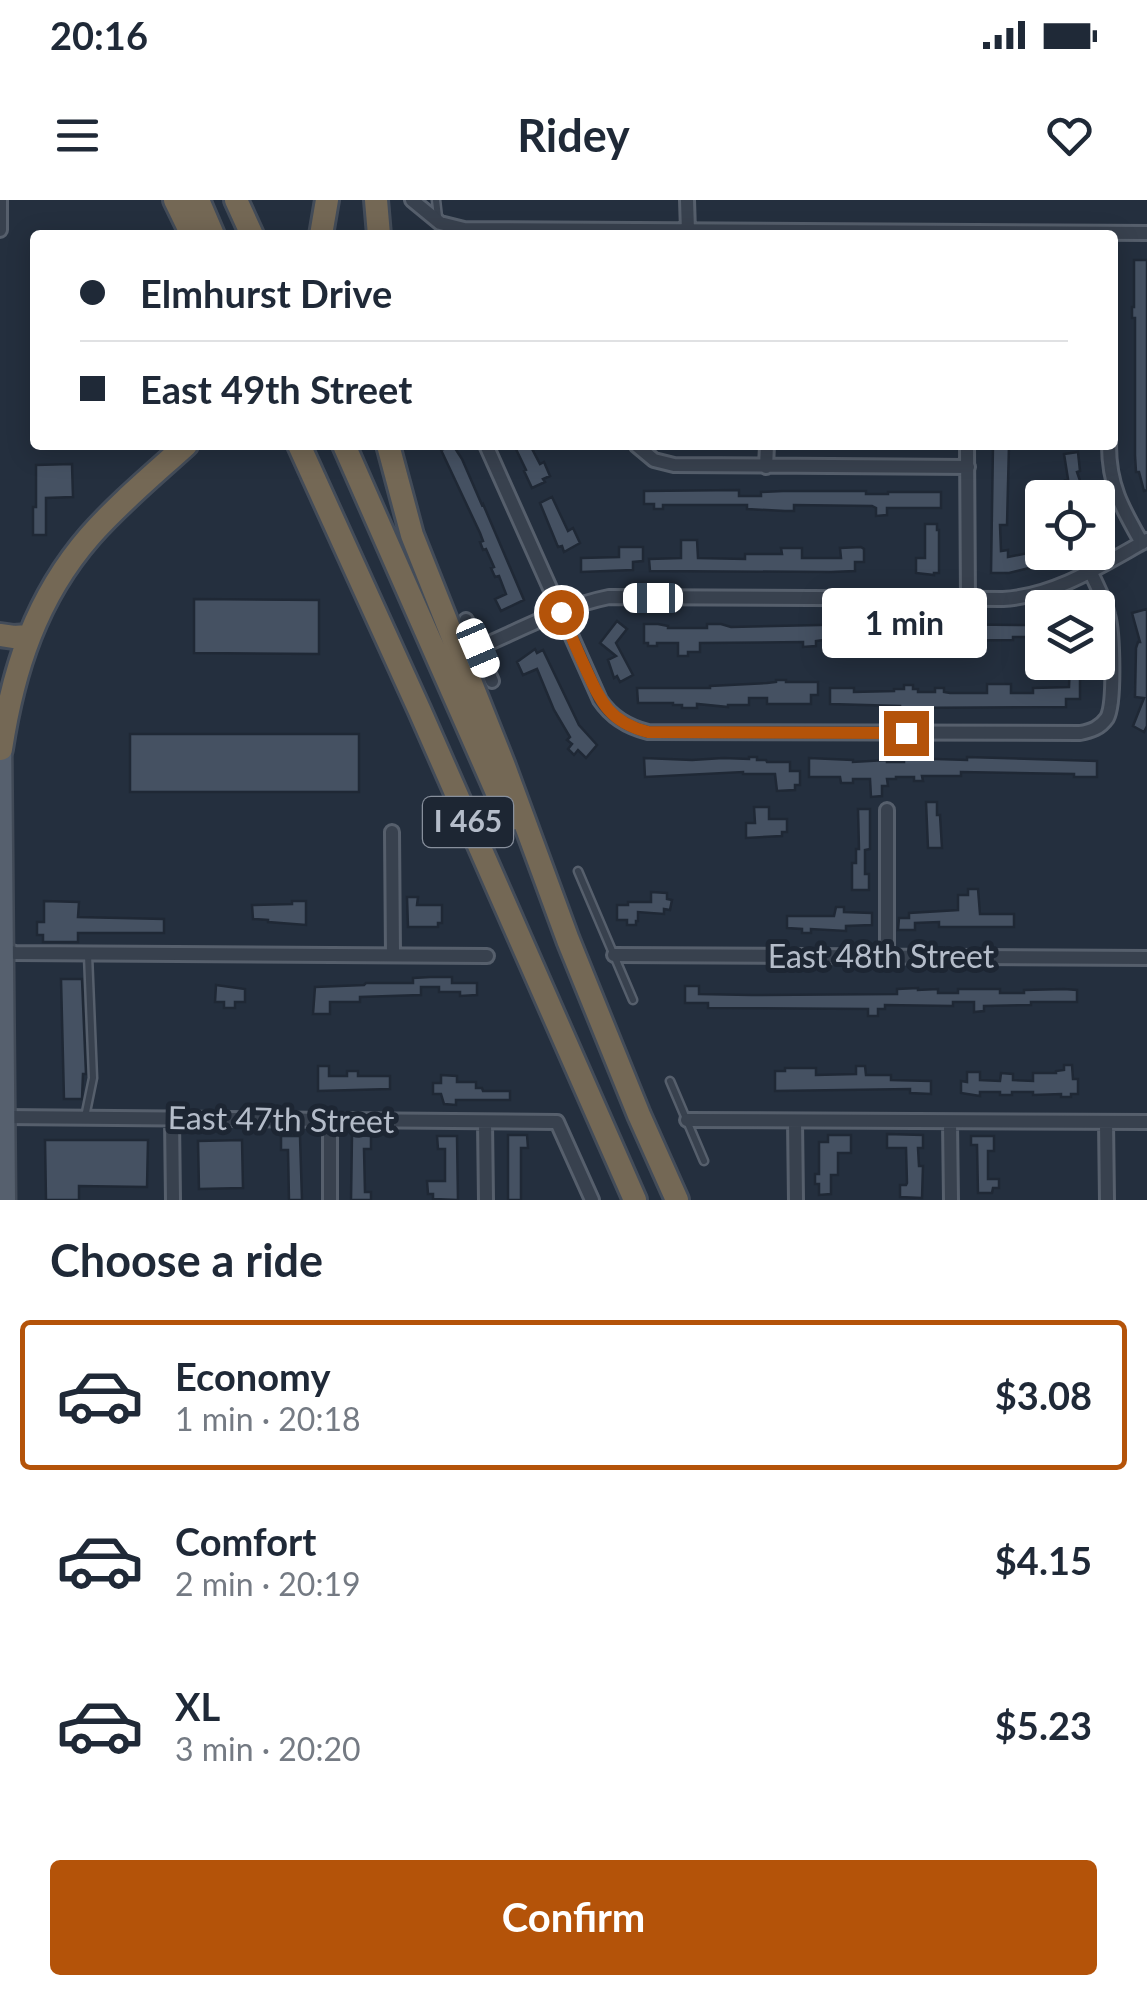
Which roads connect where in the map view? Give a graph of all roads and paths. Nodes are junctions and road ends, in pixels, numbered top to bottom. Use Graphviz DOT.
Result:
graph roads {
  1 [pos="0,200"];
  2 [pos="175,200"];
  3 [pos="198,200"];
  4 [pos="236,200"];
  5 [pos="328,200"];
  6 [pos="376,200"];
  7 [pos="412,200"];
  8 [pos="436,200"];
  9 [pos="688,200"];
  10 [pos="440,229"];
  11 [pos="0,230"];
  12 [pos="190,230"];
  13 [pos="211,230"];
  14 [pos="250,230"];
  15 [pos="321,230"];
  16 [pos="379,230"];
  17 [pos="488,230"];
  18 [pos="688,230"];
  19 [pos="1147,233"];
  20 [pos="1118,234"];
  21 [pos="180,450"];
  22 [pos="301,450"];
  23 [pos="346,450"];
  24 [pos="389,450"];
  25 [pos="488,450"];
  26 [pos="641,450"];
  27 [pos="766,450"];
  28 [pos="967,450"];
  29 [pos="1109,450"];
  30 [pos="766,467"];
  31 [pos="968,467"];
  32 [pos="1145,542"];
  33 [pos="1115,557"];
  34 [pos="1090,570"];
  35 [pos="968,599"];
  36 [pos="561,612"];
  37 [pos="466,620"];
  38 [pos="0,635"];
  39 [pos="28,636"];
  40 [pos="478,648"];
  41 [pos="492,681"];
  42 [pos="0,698"];
  43 [pos="1,750"];
  44 [pos="0,766"];
  45 [pos="887,810"];
  46 [pos="392,832"];
  47 [pos="578,870"];
  48 [pos="568,940"];
  49 [pos="1,950"];
  50 [pos="88,954"];
  51 [pos="393,955"];
  52 [pos="487,956"];
  53 [pos="614,956"];
  54 [pos="887,957"];
  55 [pos="1147,958"];
  56 [pos="633,1000"];
  57 [pos="670,1081"];
  58 [pos="4,1117"];
  59 [pos="84,1118"];
  60 [pos="172,1118"];
  61 [pos="330,1120"];
  62 [pos="687,1120"];
  63 [pos="795,1121"];
  64 [pos="485,1122"];
  65 [pos="950,1122"];
  66 [pos="1106,1122"];
  67 [pos="1147,1122"];
  68 [pos="704,1161"];
  69 [pos="5,1200"];
  70 [pos="173,1200"];
  71 [pos="330,1200"];
  72 [pos="486,1200"];
  73 [pos="592,1200"];
  74 [pos="635,1200"];
  75 [pos="677,1200"];
  76 [pos="796,1200"];
  77 [pos="951,1200"];
  78 [pos="1107,1200"];
  1 -- 11 [label="street"];
  2 -- 12 [label="highway"];
  3 -- 13 [label="highway"];
  4 -- 14 [label="highway"];
  5 -- 15 [label="highway"];
  6 -- 16 [label="highway"];
  7 -- 10 [label="street"];
  8 -- 10 [label="lane"];
  9 -- 18 [label="street"];
  10 -- 17 [label="street"];
  19 -- 20 [label="street"];
  21 -- 39 [label="highway"];
  22 -- 74 [label="highway, I 465"];
  23 -- 48 [label="highway, I 465"];
  24 -- 48 [label="highway"];
  25 -- 36 [label="street"];
  26 -- 30 [label="street"];
  27 -- 30 [label="street"];
  28 -- 31 [label="street"];
  29 -- 32 [label="street"];
  30 -- 31 [label="street"];
  31 -- 35 [label="street"];
  32 -- 33 [label="street"];
  34 -- 35 [label="street"];
  34 -- 36 [label="street"];
  35 -- 36 [label="street"];
  36 -- 40 [label="street"];
  37 -- 40 [label="street"];
  38 -- 39 [label="highway"];
  39 -- 43 [label="highway"];
  40 -- 41 [label="street"];
  42 -- 43 [label="main road"];
  43 -- 44 [label="main road"];
  44 -- 49 [label="main road"];
  45 -- 54 [label="street"];
  46 -- 51 [label="street"];
  47 -- 53 [label="lane"];
  48 -- 75 [label="highway, I 465"];
  49 -- 50 [label="street"];
  49 -- 58 [label="main road"];
  50 -- 51 [label="street"];
  50 -- 59 [label="lane"];
  51 -- 52 [label="street"];
  53 -- 54 [label="street, East 48th Street"];
  53 -- 56 [label="lane"];
  54 -- 55 [label="street, East 48th Street"];
  57 -- 62 [label="lane"];
  58 -- 59 [label="street, East 47th Street"];
  58 -- 69 [label="main road"];
  59 -- 60 [label="street, East 47th Street"];
  60 -- 61 [label="street, East 47th Street"];
  60 -- 70 [label="street"];
  61 -- 64 [label="street, East 47th Street"];
  61 -- 71 [label="street"];
  62 -- 63 [label="street"];
  62 -- 68 [label="lane"];
  63 -- 65 [label="street"];
  63 -- 76 [label="street"];
  64 -- 72 [label="street"];
  64 -- 73 [label="street, East 47th Street"];
  65 -- 66 [label="street"];
  65 -- 77 [label="street"];
  66 -- 67 [label="street"];
  66 -- 78 [label="street"];
}
